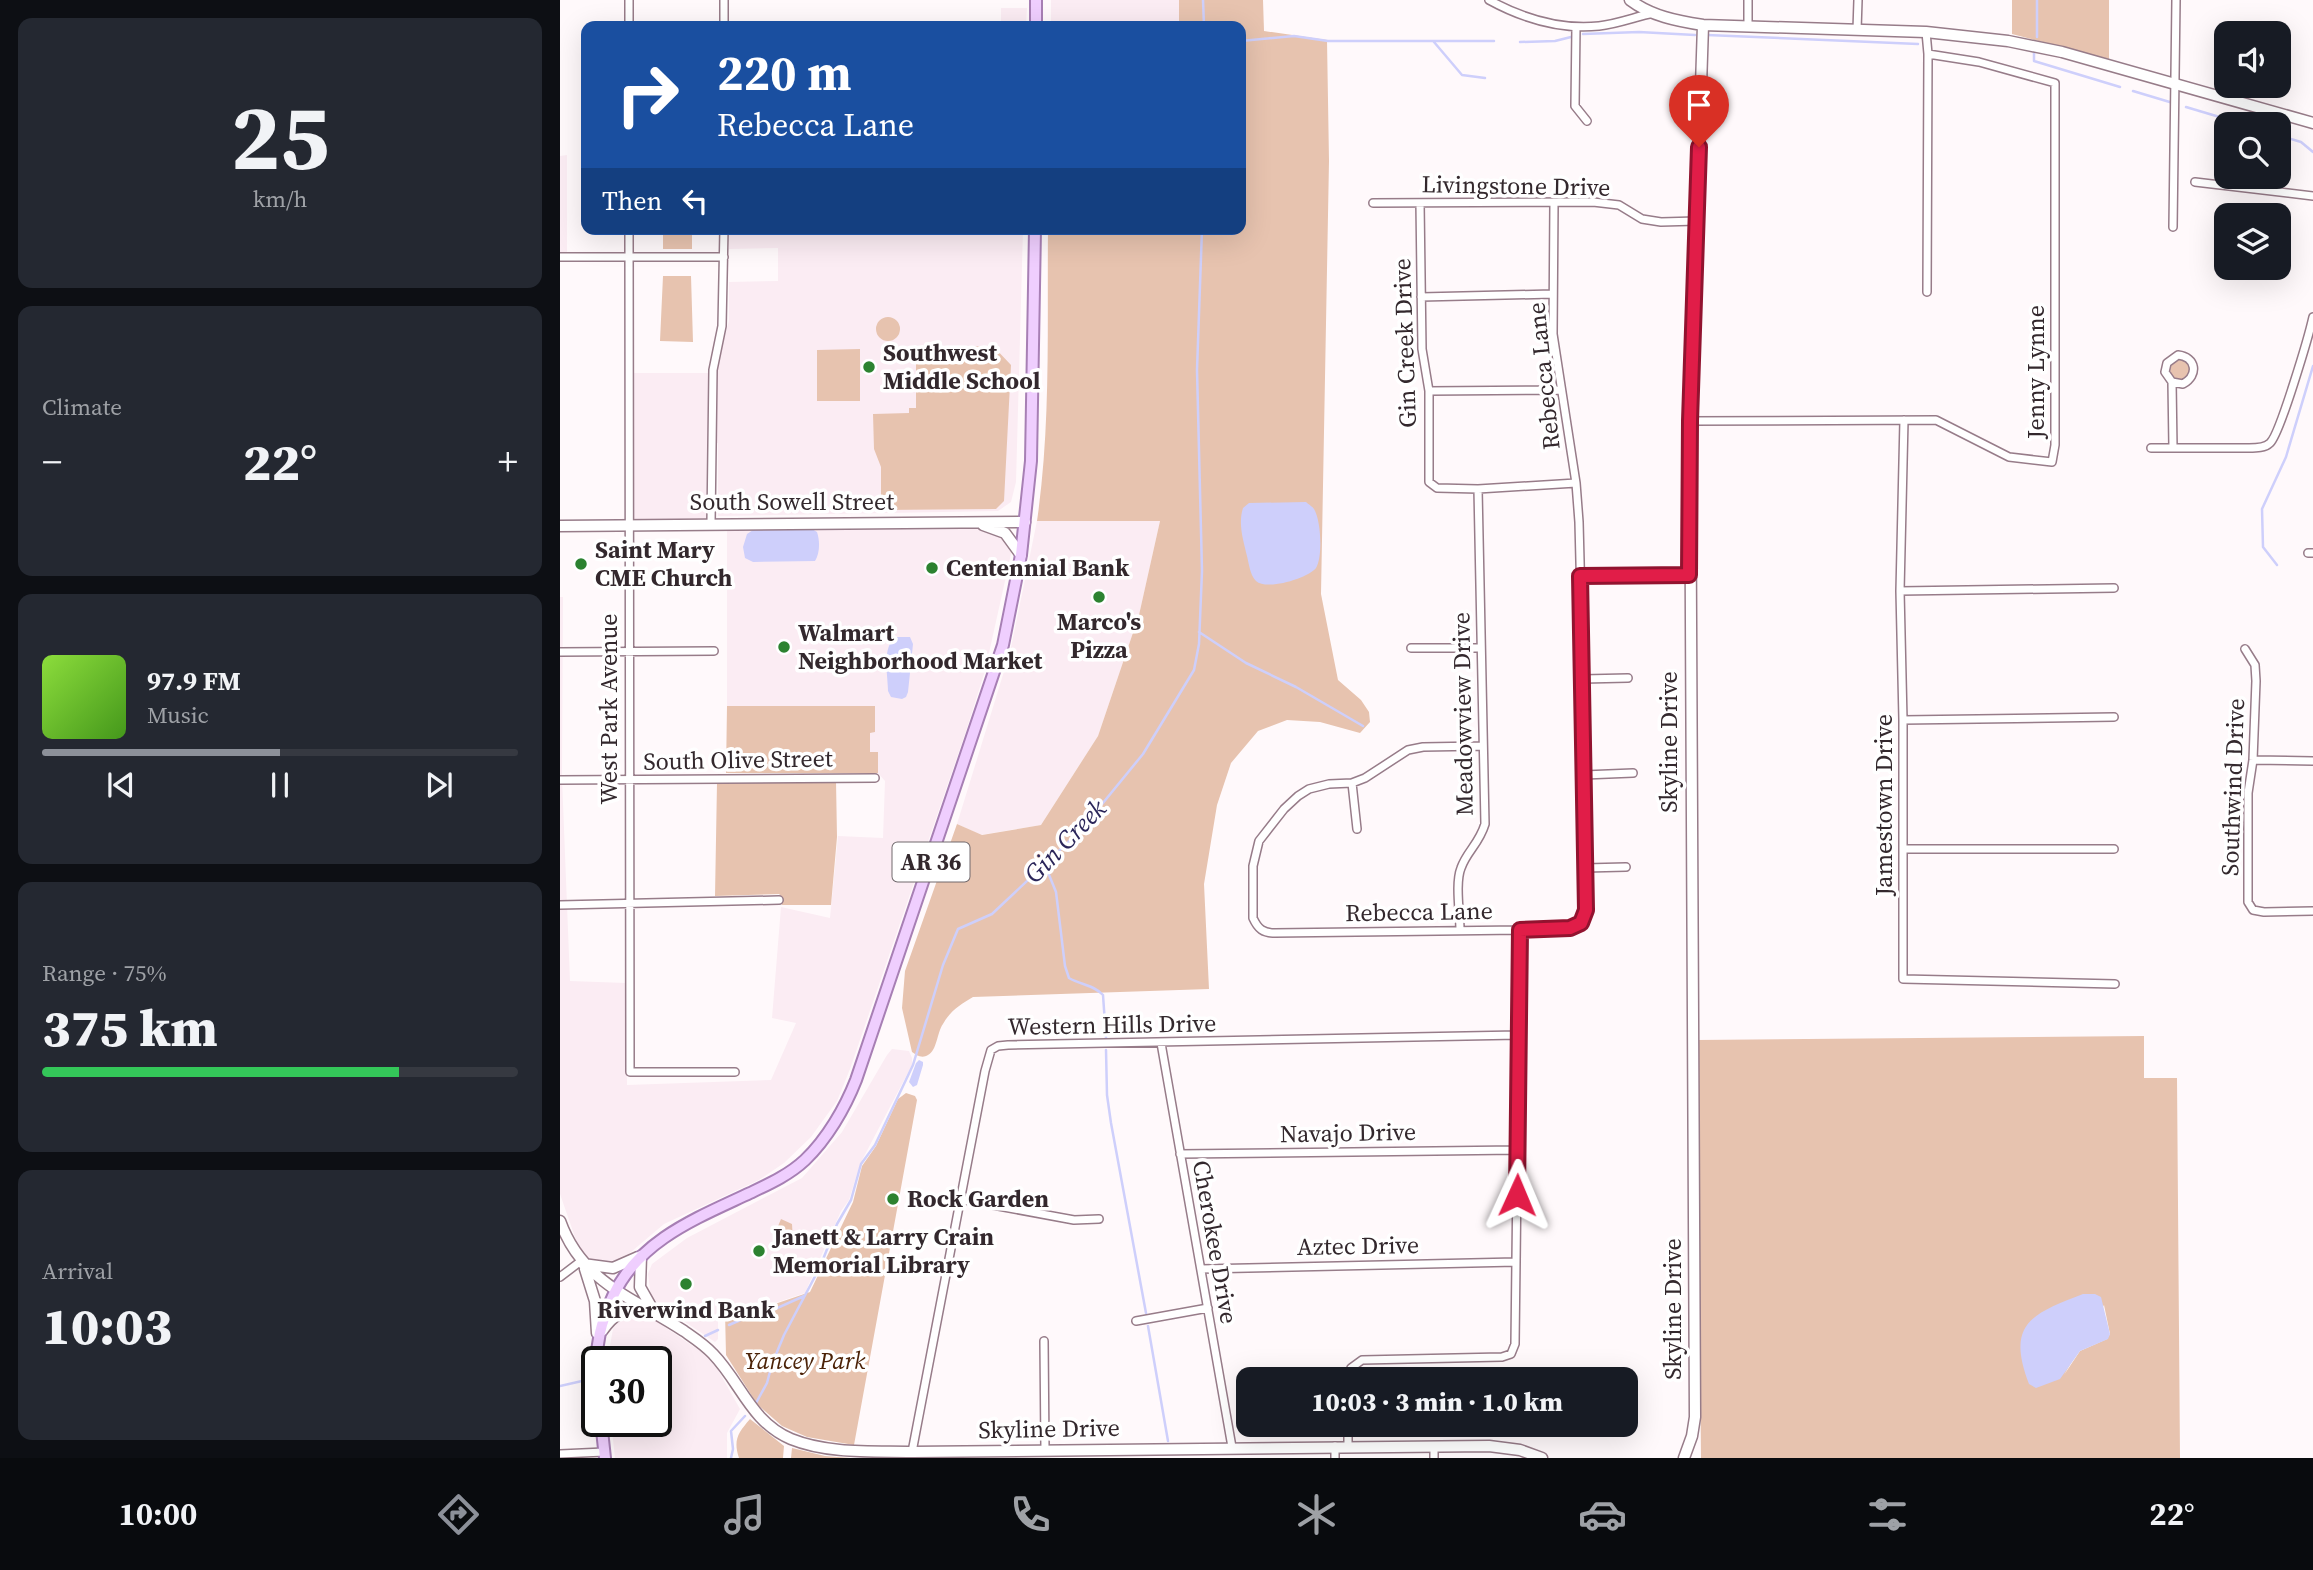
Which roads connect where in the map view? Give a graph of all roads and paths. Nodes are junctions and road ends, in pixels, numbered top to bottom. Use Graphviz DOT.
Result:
graph roads {
  1 [pos="629,0"];
  2 [pos="724,0"];
  3 [pos="1036,0"];
  4 [pos="1489,0"];
  5 [pos="1630,0"];
  6 [pos="1748,0"];
  7 [pos="1858,0"];
  8 [pos="2176,0"];
  9 [pos="1653,13"];
  10 [pos="629,21"];
  11 [pos="724,21"];
  12 [pos="1036,21"];
  13 [pos="1703,25"];
  14 [pos="1748,26"];
  15 [pos="1576,27"];
  16 [pos="1857,30"];
  17 [pos="1926,32"];
  18 [pos="1928,54"];
  19 [pos="2175,83"];
  20 [pos="1587,121"];
  21 [pos="2313,122"];
  22 [pos="2195,182"];
  23 [pos="2313,196"];
  24 [pos="1373,203"];
  25 [pos="1419,203"];
  26 [pos="1555,203"];
  27 [pos="1697,221"];
  28 [pos="2173,227"];
  29 [pos="629,235"];
  30 [pos="724,235"];
  31 [pos="1035,235"];
  32 [pos="628,256"];
  33 [pos="560,257"];
  34 [pos="724,257"];
  35 [pos="1927,292"];
  36 [pos="1553,294"];
  37 [pos="1421,298"];
  38 [pos="2313,317"];
  39 [pos="2172,382"];
  40 [pos="1561,390"];
  41 [pos="1429,391"];
  42 [pos="1904,420"];
  43 [pos="1690,421"];
  44 [pos="2151,448"];
  45 [pos="2173,448"];
  46 [pos="1576,483"];
  47 [pos="1478,489"];
  48 [pos="973,522"];
  49 [pos="1025,522"];
  50 [pos="711,523"];
  51 [pos="628,525"];
  52 [pos="560,526"];
  53 [pos="1021,555"];
  54 [pos="1689,575"];
  55 [pos="1580,576"];
  56 [pos="2114,587"];
  57 [pos="1900,591"];
  58 [pos="1411,648"];
  59 [pos="1480,648"];
  60 [pos="2245,649"];
  61 [pos="628,651"];
  62 [pos="714,651"];
  63 [pos="560,652"];
  64 [pos="1628,678"];
  65 [pos="1583,679"];
  66 [pos="2114,717"];
  67 [pos="1903,720"];
  68 [pos="1482,746"];
  69 [pos="2253,760"];
  70 [pos="2313,761"];
  71 [pos="1633,773"];
  72 [pos="1584,775"];
  73 [pos="875,778"];
  74 [pos="560,780"];
  75 [pos="628,781"];
  76 [pos="1352,783"];
  77 [pos="1357,829"];
  78 [pos="1903,849"];
  79 [pos="2114,849"];
  80 [pos="1626,867"];
  81 [pos="1585,868"];
  82 [pos="779,900"];
  83 [pos="630,904"];
  84 [pos="560,905"];
  85 [pos="2313,911"];
  86 [pos="1460,930"];
  87 [pos="1520,930"];
  88 [pos="2115,984"];
  89 [pos="1518,1035"];
  90 [pos="1161,1044"];
  91 [pos="735,1072"];
  92 [pos="1517,1150"];
  93 [pos="1180,1154"];
  94 [pos="960,1199"];
  95 [pos="1099,1219"];
  96 [pos="560,1221"];
  97 [pos="641,1255"];
  98 [pos="1516,1262"];
  99 [pos="582,1263"];
  100 [pos="1201,1269"];
  101 [pos="560,1276"];
  102 [pos="615,1290"];
  103 [pos="1208,1308"];
  104 [pos="658,1316"];
  105 [pos="1136,1321"];
  106 [pos="597,1340"];
  107 [pos="1044,1341"];
  108 [pos="597,1346"];
  109 [pos="1352,1367"];
  110 [pos="602,1437"];
  111 [pos="1348,1437"];
  112 [pos="1335,1446"];
  113 [pos="1348,1446"];
  114 [pos="1434,1446"];
  115 [pos="1232,1447"];
  116 [pos="1045,1450"];
  117 [pos="912,1452"];
  118 [pos="560,1454"];
  119 [pos="604,1455"];
  120 [pos="1335,1458"];
  121 [pos="1434,1458"];
  122 [pos="1542,1458"];
  123 [pos="1684,1458"];
  1 -- 10 [label="street"];
  2 -- 11 [label="street"];
  3 -- 12 [label="main road"];
  4 -- 15 [label="street"];
  5 -- 9 [label="street"];
  6 -- 14 [label="street"];
  7 -- 16 [label="street"];
  8 -- 19 [label="street"];
  9 -- 13 [label="street"];
  9 -- 15 [label="street"];
  13 -- 14 [label="street"];
  13 -- 27 [label="street, Skyline Drive"];
  14 -- 16 [label="street"];
  15 -- 20 [label="street"];
  16 -- 17 [label="street"];
  17 -- 18 [label="street"];
  17 -- 19 [label="street"];
  18 -- 35 [label="street"];
  18 -- 42 [label="street, Jenny Lynne"];
  19 -- 21 [label="street"];
  19 -- 28 [label="street"];
  22 -- 23 [label="street"];
  24 -- 25 [label="street, Livingstone Drive"];
  25 -- 26 [label="street, Livingstone Drive"];
  25 -- 37 [label="street, Gin Creek Drive"];
  26 -- 27 [label="street, Livingstone Drive"];
  26 -- 36 [label="street, Rebecca Lane"];
  27 -- 43 [label="street, Skyline Drive"];
  29 -- 32 [label="street, West Park Avenue"];
  30 -- 34 [label="street"];
  31 -- 49 [label="main road, AR 36"];
  32 -- 33 [label="street"];
  32 -- 34 [label="street"];
  32 -- 51 [label="street, West Park Avenue"];
  34 -- 50 [label="street"];
  36 -- 37 [label="street"];
  36 -- 40 [label="street, Rebecca Lane"];
  37 -- 41 [label="street, Gin Creek Drive"];
  38 -- 45 [label="street"];
  39 -- 39 [label="street"];
  39 -- 45 [label="street"];
  40 -- 41 [label="street"];
  40 -- 46 [label="street, Rebecca Lane"];
  41 -- 47 [label="street, Gin Creek Drive"];
  42 -- 43 [label="street, Jenny Lynne"];
  42 -- 57 [label="street, Jamestown Drive"];
  43 -- 54 [label="street, Skyline Drive"];
  44 -- 45 [label="street"];
  46 -- 47 [label="street"];
  46 -- 55 [label="street, Rebecca Lane"];
  47 -- 59 [label="street, Meadowview Drive"];
  48 -- 49 [label="street, South Sowell Street"];
  48 -- 50 [label="street, South Sowell Street"];
  48 -- 53 [label="street"];
  49 -- 53 [label="main road, AR 36"];
  50 -- 51 [label="street, South Sowell Street"];
  51 -- 52 [label="street, South Sowell Street"];
  51 -- 61 [label="street, West Park Avenue"];
  53 -- 97 [label="main road, AR 36"];
  54 -- 55 [label="street"];
  54 -- 123 [label="street, Skyline Drive"];
  55 -- 65 [label="street, Rebecca Lane"];
  56 -- 57 [label="street"];
  57 -- 67 [label="street, Jamestown Drive"];
  58 -- 59 [label="street"];
  59 -- 68 [label="street, Meadowview Drive"];
  60 -- 69 [label="street, Southwind Drive"];
  61 -- 62 [label="street"];
  61 -- 63 [label="street"];
  61 -- 75 [label="street, West Park Avenue"];
  64 -- 65 [label="street"];
  65 -- 72 [label="street, Rebecca Lane"];
  66 -- 67 [label="street"];
  67 -- 78 [label="street, Jamestown Drive"];
  68 -- 76 [label="street, Rebecca Lane"];
  68 -- 86 [label="street, Meadowview Drive"];
  69 -- 70 [label="street"];
  69 -- 85 [label="street, Southwind Drive"];
  71 -- 72 [label="street"];
  72 -- 81 [label="street, Rebecca Lane"];
  73 -- 75 [label="street, South Olive Street"];
  74 -- 75 [label="street, South Olive Street"];
  75 -- 83 [label="street, West Park Avenue"];
  76 -- 77 [label="street"];
  76 -- 86 [label="street, Rebecca Lane"];
  78 -- 79 [label="street"];
  78 -- 88 [label="street, Jamestown Drive"];
  80 -- 81 [label="street"];
  81 -- 87 [label="street, Rebecca Lane"];
  82 -- 83 [label="street"];
  83 -- 84 [label="street"];
  83 -- 91 [label="street, West Park Avenue"];
  86 -- 87 [label="street, Rebecca Lane"];
  87 -- 89 [label="street"];
  89 -- 90 [label="street, Western Hills Drive"];
  89 -- 92 [label="street"];
  90 -- 93 [label="street, Cherokee Drive"];
  90 -- 94 [label="street, Western Hills Drive"];
  92 -- 93 [label="street, Navajo Drive"];
  92 -- 98 [label="street"];
  93 -- 100 [label="street, Cherokee Drive"];
  94 -- 95 [label="street"];
  94 -- 117 [label="street, Western Hills Drive"];
  96 -- 99 [label="street"];
  97 -- 99 [label="street"];
  97 -- 102 [label="main road, AR 36"];
  97 -- 104 [label="street"];
  98 -- 100 [label="street, Aztec Drive"];
  98 -- 109 [label="street"];
  99 -- 101 [label="street"];
  99 -- 102 [label="street, Skyline Drive"];
  99 -- 106 [label="street"];
  100 -- 103 [label="street, Cherokee Drive"];
  102 -- 104 [label="street, Skyline Drive"];
  102 -- 106 [label="main road, AR 36"];
  103 -- 105 [label="street"];
  103 -- 115 [label="street, Cherokee Drive"];
  104 -- 106 [label="street"];
  104 -- 117 [label="street, Skyline Drive"];
  106 -- 108 [label="main road, AR 36"];
  107 -- 116 [label="street"];
  110 -- 119 [label="main road"];
  111 -- 113 [label="street"];
  112 -- 113 [label="street, Skyline Drive"];
  112 -- 115 [label="street, Skyline Drive"];
  112 -- 120 [label="street"];
  113 -- 114 [label="street, Skyline Drive"];
  114 -- 121 [label="street"];
  114 -- 122 [label="street, Skyline Drive"];
  115 -- 116 [label="street, Skyline Drive"];
  116 -- 117 [label="street, Skyline Drive"];
  118 -- 119 [label="street"];
}
